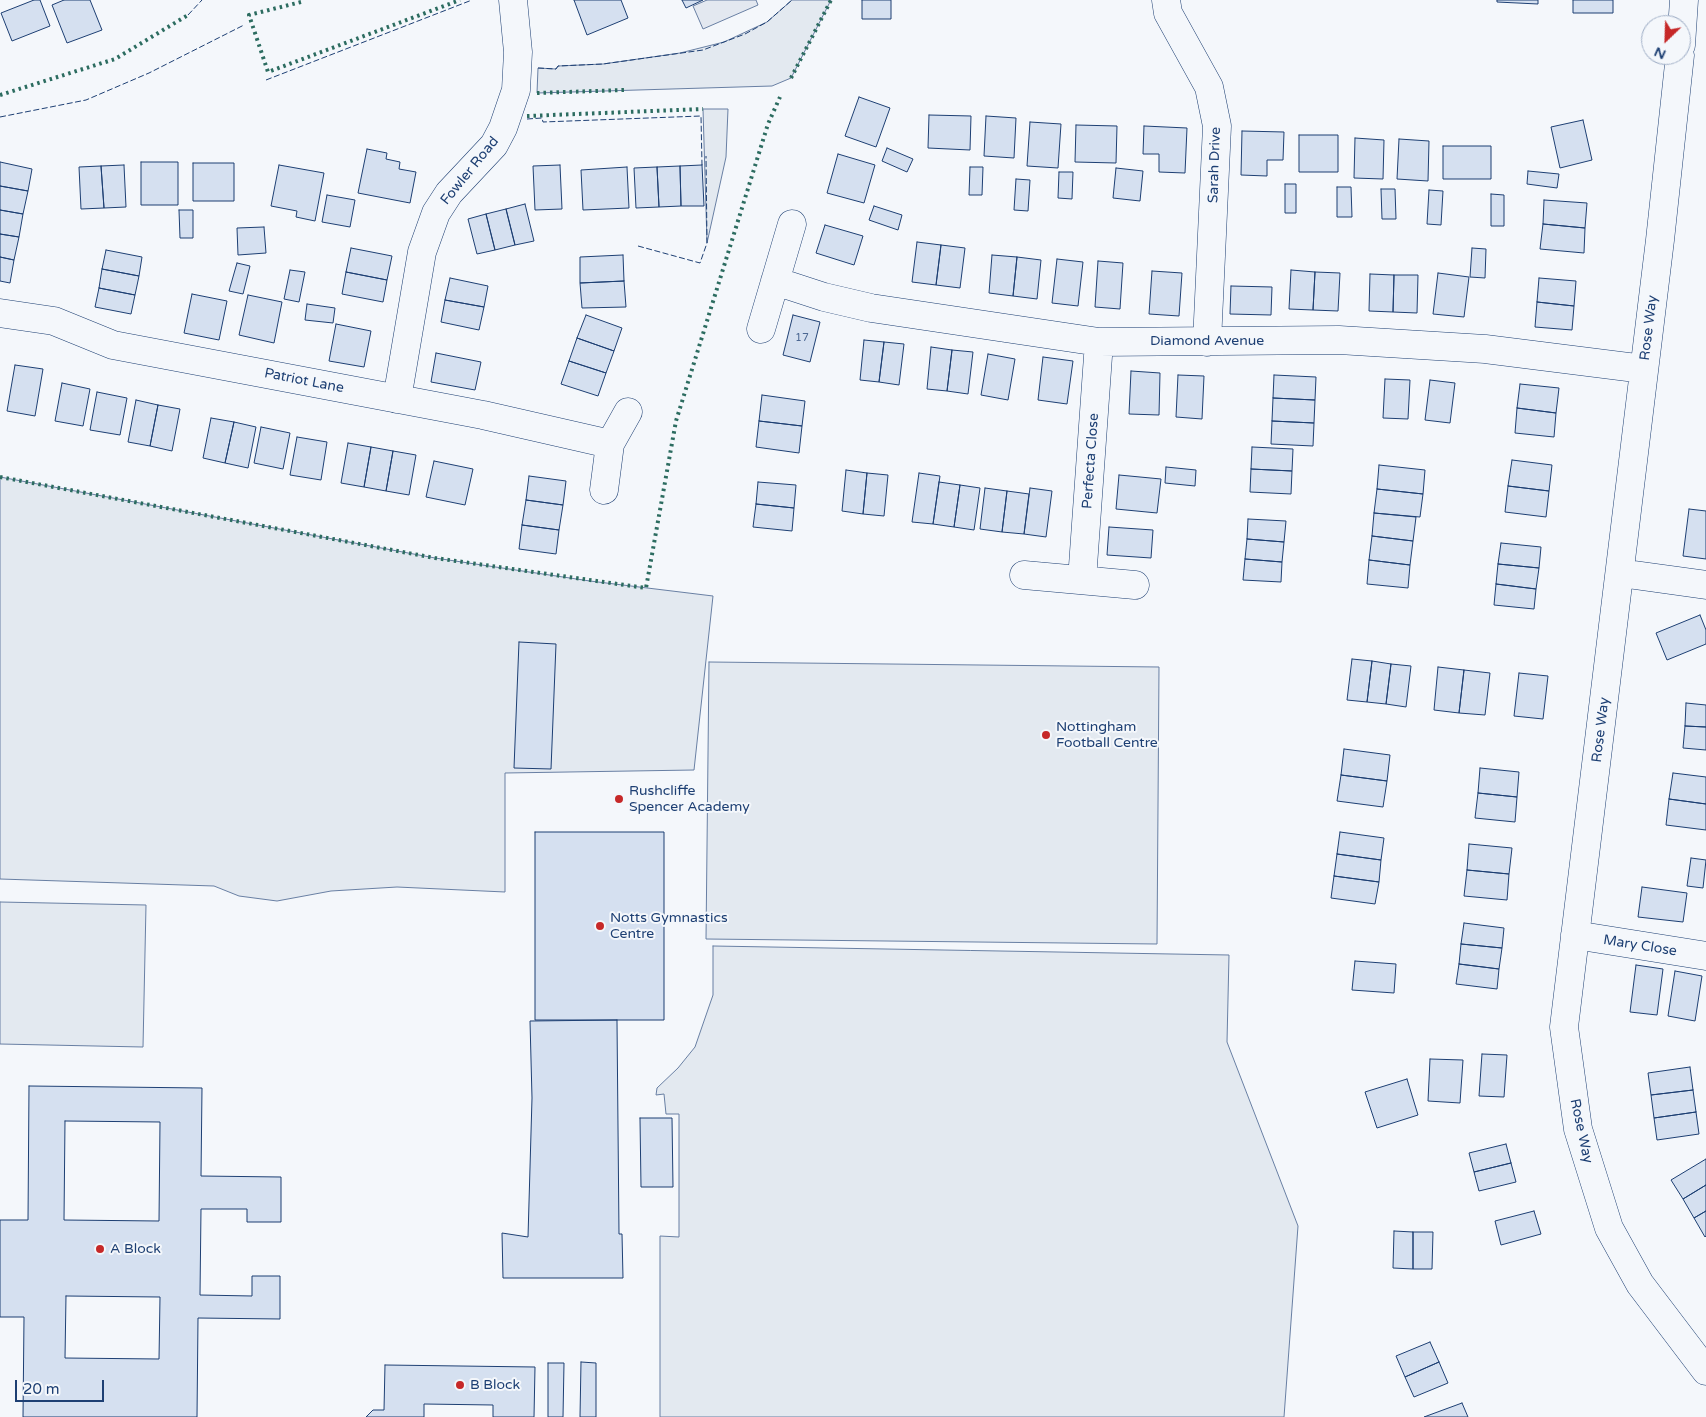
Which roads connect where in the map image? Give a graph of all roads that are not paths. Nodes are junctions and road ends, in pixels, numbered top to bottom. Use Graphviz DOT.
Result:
graph roads {
  1 [pos="513,0"];
  2 [pos="1166,0"];
  3 [pos="1684,0"];
  4 [pos="1683,15"];
  5 [pos="1679,65"];
  6 [pos="792,224"];
  7 [pos="775,280"];
  8 [pos="0,313"];
  9 [pos="761,329"];
  10 [pos="1099,342"];
  11 [pos="1207,342"];
  12 [pos="1644,369"];
  13 [pos="397,399"];
  14 [pos="628,412"];
  15 [pos="610,444"];
  16 [pos="604,490"];
  17 [pos="1620,573"];
  18 [pos="1024,575"];
  19 [pos="1082,580"];
  20 [pos="1135,585"];
  21 [pos="1706,585"];
  22 [pos="1575,935"];
  23 [pos="1706,956"];
  24 [pos="1706,1371"];
  1 -- 13 [label="street, Fowler Road"];
  2 -- 11 [label="street, Sarah Drive"];
  3 -- 4 [label="street"];
  5 -- 12 [label="street, Rose Way"];
  6 -- 7 [label="street"];
  7 -- 9 [label="street"];
  7 -- 10 [label="street, Diamond Avenue"];
  8 -- 13 [label="street, Patriot Lane"];
  10 -- 11 [label="street, Diamond Avenue"];
  10 -- 19 [label="street, Perfecta Close"];
  11 -- 12 [label="street, Diamond Avenue"];
  12 -- 17 [label="street, Rose Way"];
  13 -- 15 [label="street, Patriot Lane"];
  14 -- 15 [label="street"];
  15 -- 16 [label="street"];
  17 -- 21 [label="street"];
  17 -- 22 [label="street, Rose Way"];
  18 -- 19 [label="street"];
  19 -- 20 [label="street"];
  22 -- 23 [label="street, Mary Close"];
  22 -- 24 [label="street, Rose Way"];
}
